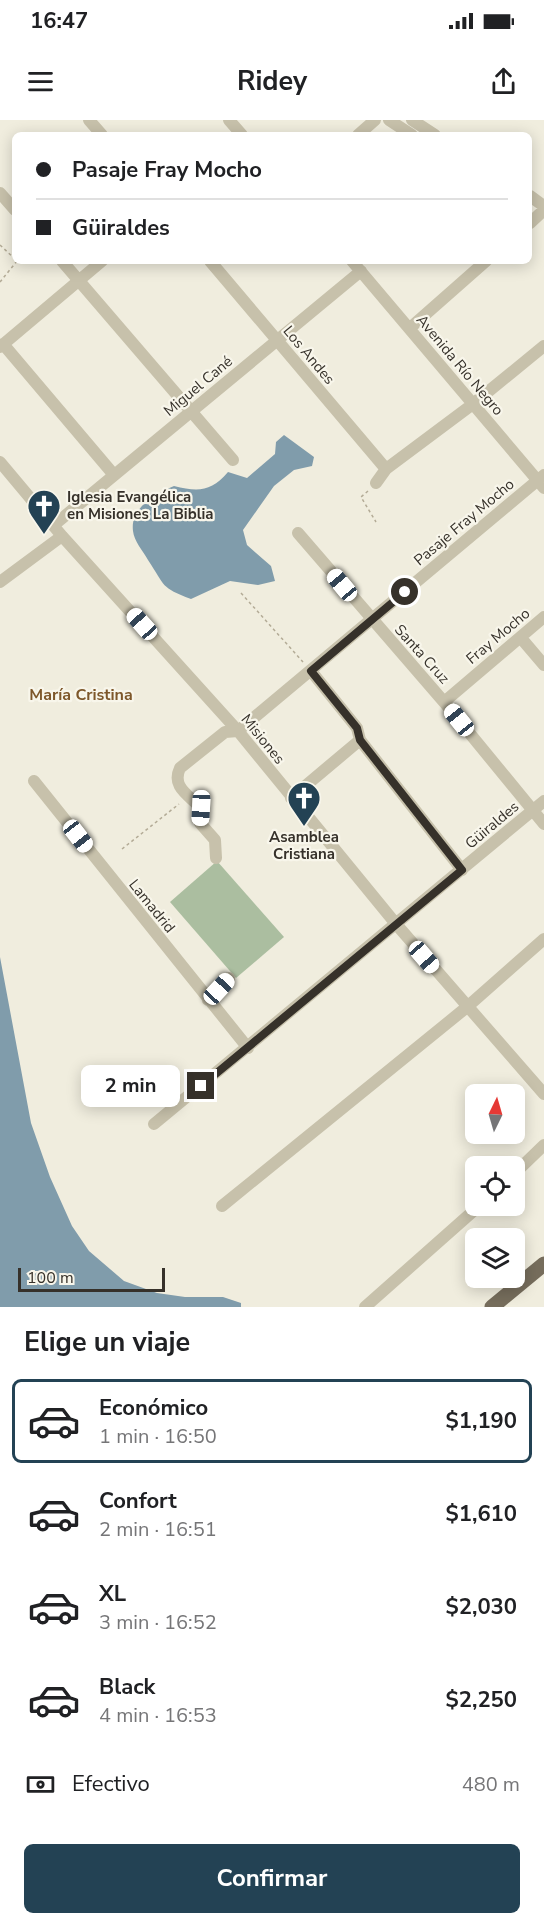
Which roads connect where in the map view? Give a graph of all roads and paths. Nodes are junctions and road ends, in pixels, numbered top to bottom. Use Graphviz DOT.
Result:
graph roads {
  1 [pos="89,120"];
  2 [pos="229,120"];
  3 [pos="375,120"];
  4 [pos="389,120"];
  5 [pos="412,120"];
  6 [pos="99,132"];
  7 [pos="239,132"];
  8 [pos="361,132"];
  9 [pos="407,132"];
  10 [pos="430,132"];
  11 [pos="0,193"];
  12 [pos="532,201"];
  13 [pos="12,207"];
  14 [pos="538,215"];
  15 [pos="0,245"];
  16 [pos="12,256"];
  17 [pos="13,264"];
  18 [pos="65,264"];
  19 [pos="99,264"];
  20 [pos="213,264"];
  21 [pos="354,264"];
  22 [pos="483,264"];
  23 [pos="361,272"];
  24 [pos="80,280"];
  25 [pos="0,282"];
  26 [pos="410,328"];
  27 [pos="276,340"];
  28 [pos="2,346"];
  29 [pos="544,346"];
  30 [pos="473,404"];
  31 [pos="191,411"];
  32 [pos="233,460"];
  33 [pos="0,462"];
  34 [pos="386,469"];
  35 [pos="114,475"];
  36 [pos="542,481"];
  37 [pos="376,483"];
  38 [pos="376,522"];
  39 [pos="54,525"];
  40 [pos="298,533"];
  41 [pos="62,536"];
  42 [pos="0,582"];
  43 [pos="241,593"];
  44 [pos="544,617"];
  45 [pos="372,620"];
  46 [pos="520,638"];
  47 [pos="544,666"];
  48 [pos="311,671"];
  49 [pos="444,702"];
  50 [pos="238,731"];
  51 [pos="360,740"];
  52 [pos="34,781"];
  53 [pos="189,796"];
  54 [pos="291,798"];
  55 [pos="544,801"];
  56 [pos="533,811"];
  57 [pos="544,824"];
  58 [pos="122,849"];
  59 [pos="216,858"];
  60 [pos="462,870"];
  61 [pos="396,924"];
  62 [pos="544,939"];
  63 [pos="229,978"];
  64 [pos="208,1000"];
  65 [pos="467,1007"];
  66 [pos="248,1048"];
  67 [pos="542,1086"];
  68 [pos="154,1124"];
  69 [pos="544,1145"];
  70 [pos="525,1163"];
  71 [pos="222,1206"];
  72 [pos="468,1216"];
  73 [pos="544,1264"];
  74 [pos="365,1307"];
  75 [pos="492,1307"];
  1 -- 6 [label="street"];
  2 -- 7 [label="street"];
  3 -- 8 [label="street"];
  4 -- 9 [label="street"];
  5 -- 10 [label="street"];
  11 -- 13 [label="street"];
  12 -- 14 [label="street"];
  15 -- 16 [label="path"];
  17 -- 25 [label="path"];
  18 -- 24 [label="street"];
  19 -- 24 [label="street"];
  20 -- 27 [label="street, Los Andes"];
  21 -- 23 [label="street, Avenida Río Negro"];
  22 -- 26 [label="street"];
  23 -- 26 [label="street, Avenida Río Negro"];
  23 -- 27 [label="street, Miguel Cané"];
  24 -- 28 [label="street"];
  24 -- 31 [label="street"];
  26 -- 30 [label="street, Avenida Río Negro"];
  27 -- 31 [label="street, Miguel Cané"];
  27 -- 34 [label="street, Los Andes"];
  28 -- 35 [label="street"];
  29 -- 30 [label="street"];
  30 -- 34 [label="street"];
  30 -- 36 [label="street, Avenida Río Negro"];
  31 -- 32 [label="street"];
  31 -- 35 [label="street, Miguel Cané"];
  33 -- 39 [label="street, Misiones"];
  34 -- 37 [label="street"];
  35 -- 39 [label="street, Miguel Cané"];
  36 -- 45 [label="street, Pasaje Fray Mocho"];
  37 -- 38 [label="path"];
  39 -- 41 [label="street, Misiones"];
  40 -- 45 [label="street, Santa Cruz"];
  41 -- 42 [label="street"];
  41 -- 50 [label="street, Misiones"];
  43 -- 48 [label="path"];
  44 -- 46 [label="street, Fray Mocho"];
  45 -- 48 [label="street, Pasaje Fray Mocho"];
  45 -- 49 [label="street, Santa Cruz"];
  46 -- 47 [label="street"];
  46 -- 49 [label="street, Fray Mocho"];
  48 -- 50 [label="street, Pasaje Fray Mocho"];
  48 -- 51 [label="street"];
  49 -- 56 [label="street, Santa Cruz"];
  50 -- 53 [label="street, Pasaje Fray Mocho"];
  50 -- 54 [label="street, Misiones"];
  51 -- 54 [label="street"];
  51 -- 60 [label="street"];
  52 -- 64 [label="street, Lamadrid"];
  53 -- 58 [label="path"];
  53 -- 59 [label="street"];
  54 -- 61 [label="street, Misiones"];
  55 -- 56 [label="street, Güiraldes"];
  56 -- 57 [label="street, Santa Cruz"];
  56 -- 60 [label="street, Güiraldes"];
  60 -- 61 [label="street, Güiraldes"];
  61 -- 65 [label="street, Misiones"];
  61 -- 66 [label="street, Güiraldes"];
  62 -- 65 [label="street"];
  63 -- 64 [label="street"];
  64 -- 66 [label="street, Lamadrid"];
  65 -- 67 [label="street, Misiones"];
  65 -- 71 [label="street"];
  66 -- 68 [label="street, Güiraldes"];
  69 -- 70 [label="street"];
  72 -- 74 [label="street"];
  73 -- 75 [label="main road"];
}
